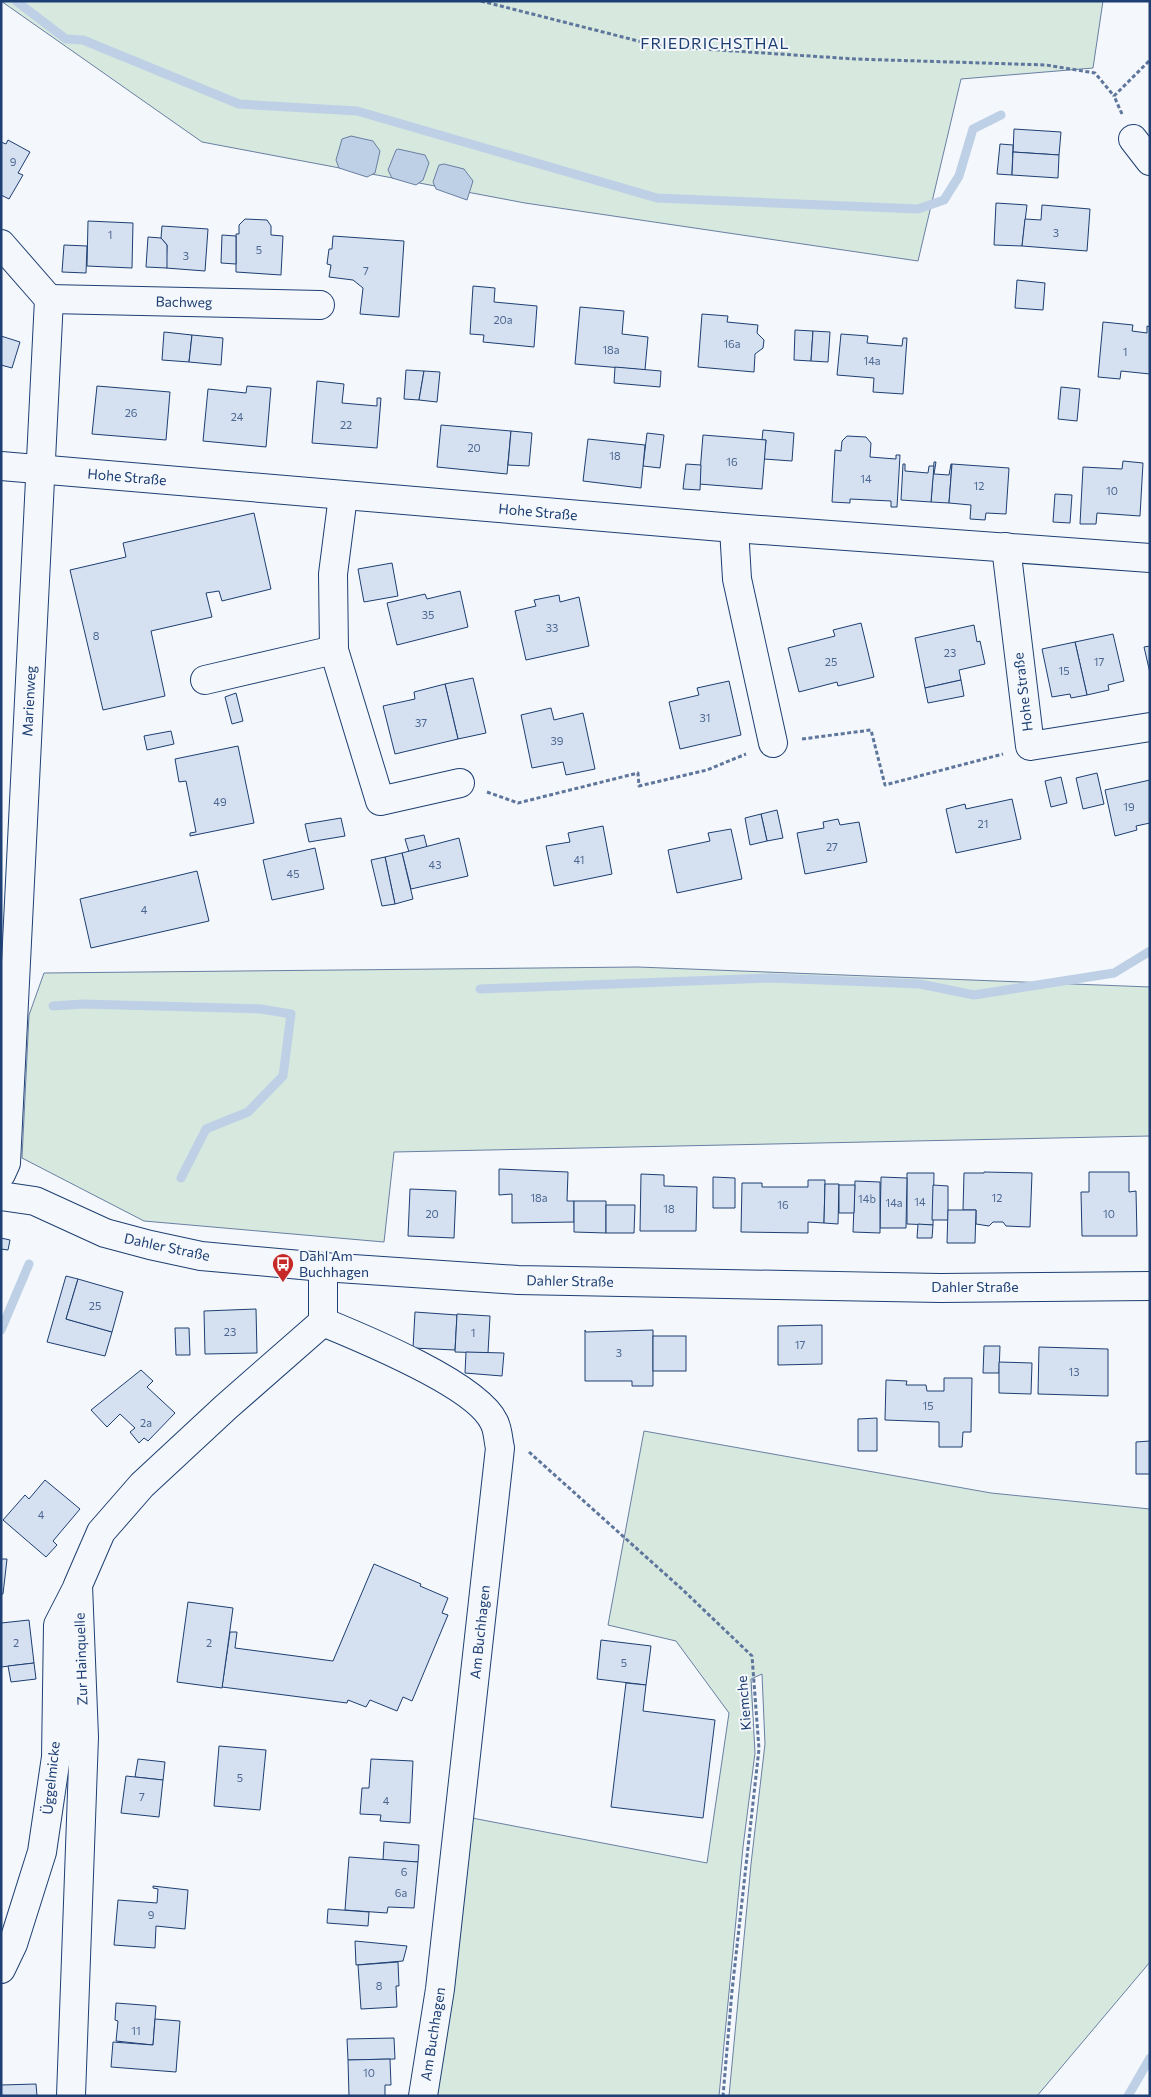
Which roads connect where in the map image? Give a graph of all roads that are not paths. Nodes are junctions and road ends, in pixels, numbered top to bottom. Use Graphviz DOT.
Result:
graph roads {
  1 [pos="1133,140"];
  2 [pos="1150,161"];
  3 [pos="1,244"];
  4 [pos="48,299"];
  5 [pos="320,305"];
  6 [pos="1,466"];
  7 [pos="40,469"];
  8 [pos="343,496"];
  9 [pos="734,528"];
  10 [pos="1006,546"];
  11 [pos="1150,558"];
  12 [pos="334,650"];
  13 [pos="206,680"];
  14 [pos="1150,727"];
  15 [pos="773,743"];
  16 [pos="460,783"];
  17 [pos="1,1174"];
  18 [pos="1,1196"];
  19 [pos="323,1267"];
  20 [pos="1150,1286"];
  21 [pos="323,1322"];
  22 [pos="78,1585"];
  23 [pos="1,1969"];
  24 [pos="71,2096"];
  25 [pos="423,2096"];
  1 -- 2 [label="street"];
  3 -- 4 [label="street"];
  4 -- 5 [label="street, Bachweg"];
  4 -- 7 [label="street, Marienweg"];
  6 -- 7 [label="street, Hohe Straße"];
  7 -- 8 [label="street, Hohe Straße"];
  7 -- 17 [label="street, Marienweg"];
  8 -- 9 [label="street, Hohe Straße"];
  8 -- 12 [label="street"];
  9 -- 10 [label="street, Hohe Straße"];
  9 -- 15 [label="street"];
  10 -- 11 [label="street, Hohe Straße"];
  10 -- 14 [label="street, Hohe Straße"];
  12 -- 13 [label="street"];
  12 -- 16 [label="street"];
  18 -- 19 [label="street, Dahler Straße"];
  19 -- 20 [label="street, Dahler Straße"];
  19 -- 21 [label="street"];
  21 -- 22 [label="street, Zur Hainquelle"];
  21 -- 25 [label="street, Am Buchhagen"];
  22 -- 23 [label="street, Üggelmicke"];
  22 -- 24 [label="street, Zur Hainquelle"];
}
